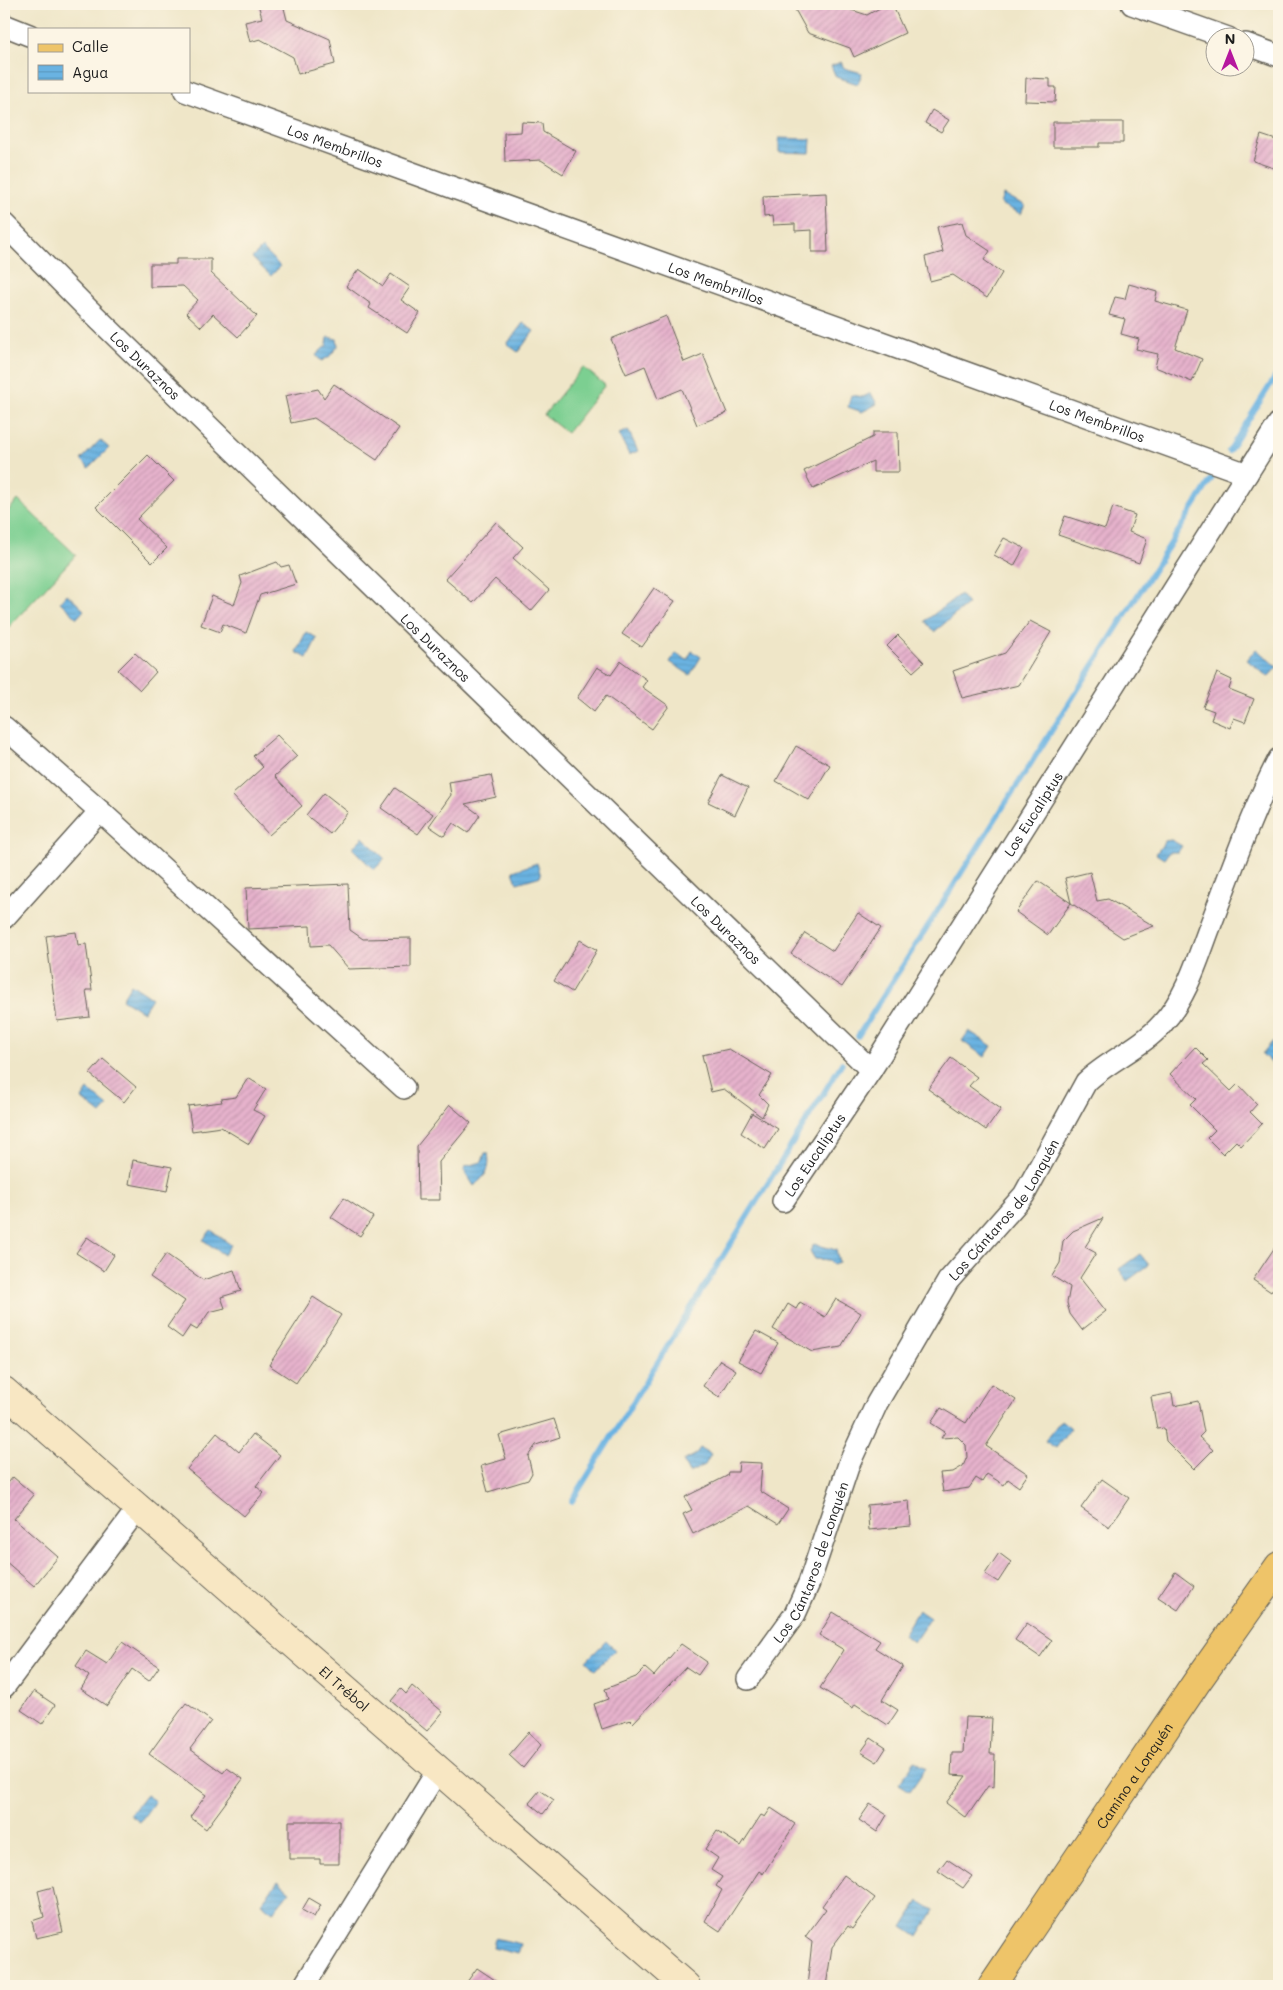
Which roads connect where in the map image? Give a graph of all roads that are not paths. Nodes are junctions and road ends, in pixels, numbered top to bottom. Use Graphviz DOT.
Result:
graph roads {
  1 [pos="1132,4"];
  2 [pos="4,25"];
  3 [pos="1206,30"];
  4 [pos="28,35"];
  5 [pos="1256,48"];
  6 [pos="1279,56"];
  7 [pos="188,92"];
  8 [pos="4,224"];
  9 [pos="1279,423"];
  10 [pos="1247,474"];
  11 [pos="4,727"];
  12 [pos="1279,759"];
  13 [pos="100,811"];
  14 [pos="4,918"];
  15 [pos="871,1070"];
  16 [pos="404,1088"];
  17 [pos="783,1201"];
  18 [pos="6,1398"];
  19 [pos="138,1508"];
  20 [pos="1279,1566"];
  21 [pos="748,1679"];
  22 [pos="4,1686"];
  23 [pos="438,1770"];
  24 [pos="304,1986"];
  25 [pos="686,1986"];
  26 [pos="992,1986"];
  1 -- 3 [label="street"];
  2 -- 4 [label="street"];
  5 -- 6 [label="street"];
  7 -- 10 [label="street, Los Membrillos"];
  8 -- 15 [label="street, Los Duraznos"];
  9 -- 10 [label="street, Los Eucaliptus"];
  10 -- 15 [label="street, Los Eucaliptus"];
  11 -- 13 [label="street"];
  12 -- 21 [label="street, Los Cántaros de Lonquén"];
  13 -- 14 [label="street"];
  13 -- 16 [label="street"];
  15 -- 17 [label="street, Los Eucaliptus"];
  18 -- 19 [label="main road, El Trébol"];
  19 -- 22 [label="street"];
  19 -- 23 [label="main road, El Trébol"];
  20 -- 26 [label="main road, Camino a Lonquén"];
  23 -- 24 [label="street"];
  23 -- 25 [label="main road, El Trébol"];
}
